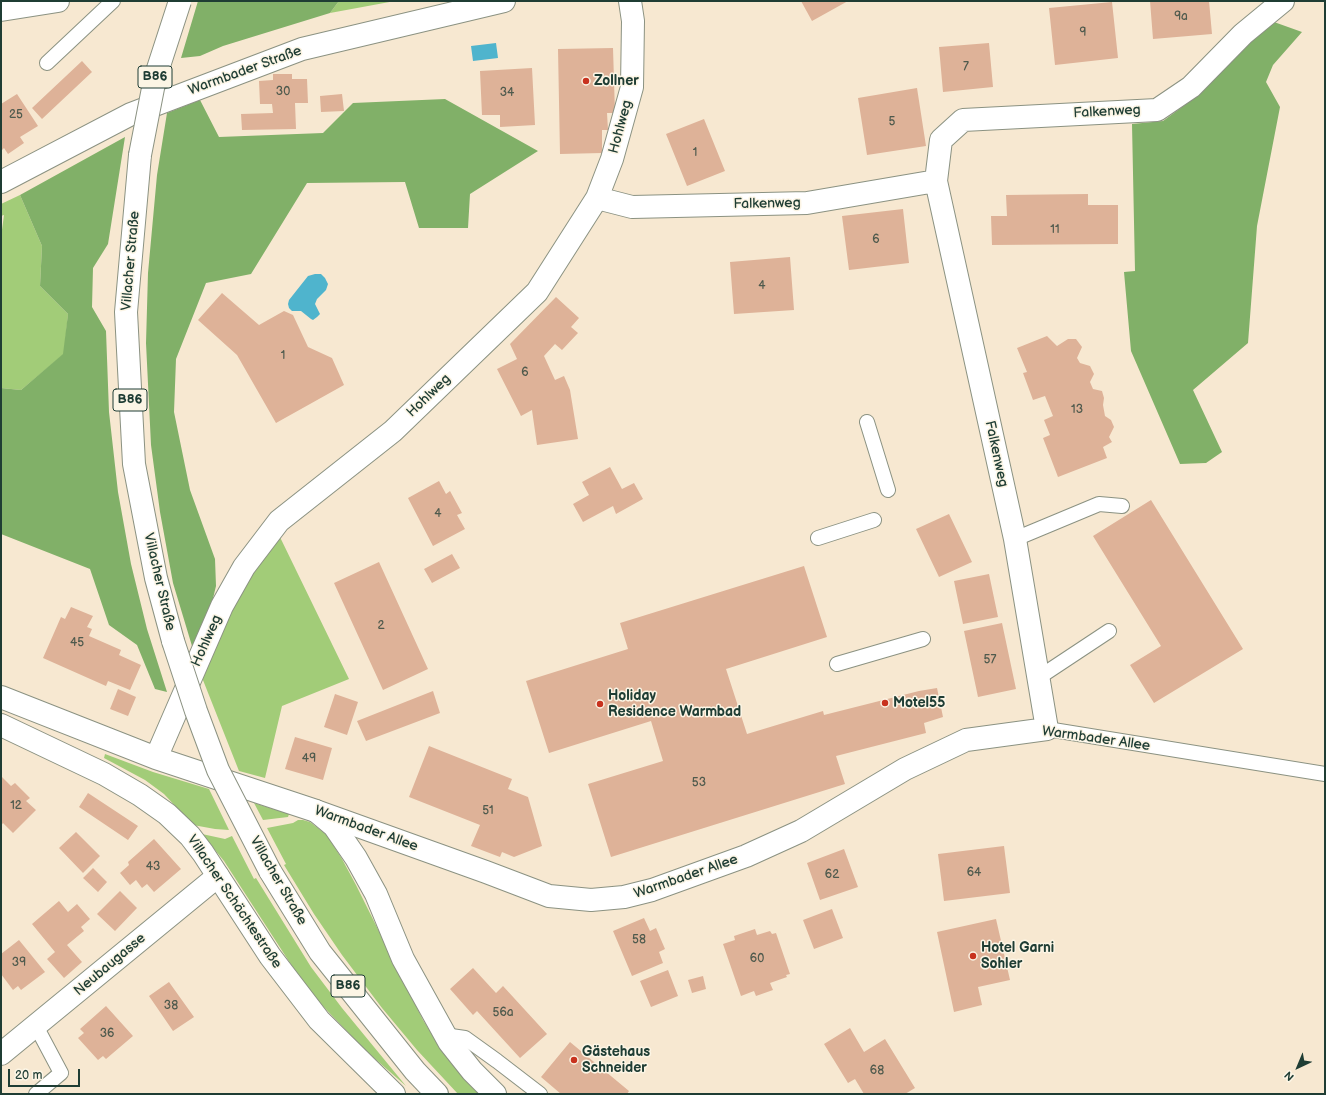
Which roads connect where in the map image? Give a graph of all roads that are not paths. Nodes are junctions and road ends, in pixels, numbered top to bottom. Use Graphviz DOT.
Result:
graph roads {
  1 [pos="58,1"];
  2 [pos="113,1"];
  3 [pos="180,1"];
  4 [pos="504,1"];
  5 [pos="630,1"];
  6 [pos="1283,1"];
  7 [pos="1,10"];
  8 [pos="47,63"];
  9 [pos="1,182"];
  10 [pos="936,182"];
  11 [pos="597,198"];
  12 [pos="867,422"];
  13 [pos="888,490"];
  14 [pos="1122,506"];
  15 [pos="874,520"];
  16 [pos="818,538"];
  17 [pos="1015,539"];
  18 [pos="1108,631"];
  19 [pos="923,638"];
  20 [pos="837,664"];
  21 [pos="1038,678"];
  22 [pos="1,697"];
  23 [pos="1,725"];
  24 [pos="1047,729"];
  25 [pos="156,758"];
  26 [pos="1325,774"];
  27 [pos="316,811"];
  28 [pos="218,876"];
  29 [pos="36,1026"];
  30 [pos="444,1035"];
  31 [pos="1,1054"];
  32 [pos="36,1094"];
  33 [pos="394,1094"];
  34 [pos="437,1094"];
  35 [pos="496,1094"];
  36 [pos="540,1094"];
  1 -- 7 [label="street"];
  2 -- 8 [label="lane"];
  3 -- 34 [label="street, Villacher Straße / B86, bridge"];
  4 -- 9 [label="street, Warmbader Straße"];
  5 -- 11 [label="street, Hohlweg"];
  6 -- 10 [label="street, Falkenweg"];
  10 -- 11 [label="street, Falkenweg"];
  10 -- 17 [label="street, Falkenweg"];
  11 -- 25 [label="street, Hohlweg"];
  12 -- 13 [label="lane"];
  14 -- 17 [label="lane"];
  15 -- 16 [label="lane"];
  17 -- 21 [label="street, Falkenweg"];
  18 -- 21 [label="lane"];
  19 -- 20 [label="lane"];
  21 -- 24 [label="street, Falkenweg"];
  22 -- 25 [label="street, Warmbader Allee"];
  23 -- 28 [label="street, Villacher Schächtestraße"];
  24 -- 26 [label="lane, Warmbader Allee"];
  24 -- 27 [label="street, Warmbader Allee"];
  25 -- 27 [label="street, Warmbader Allee"];
  27 -- 30 [label="street"];
  28 -- 29 [label="street, Neubaugasse"];
  28 -- 33 [label="street, Villacher Schächtestraße"];
  29 -- 31 [label="street, Neubaugasse"];
  29 -- 32 [label="lane"];
  30 -- 35 [label="street"];
  30 -- 36 [label="lane"];
}
